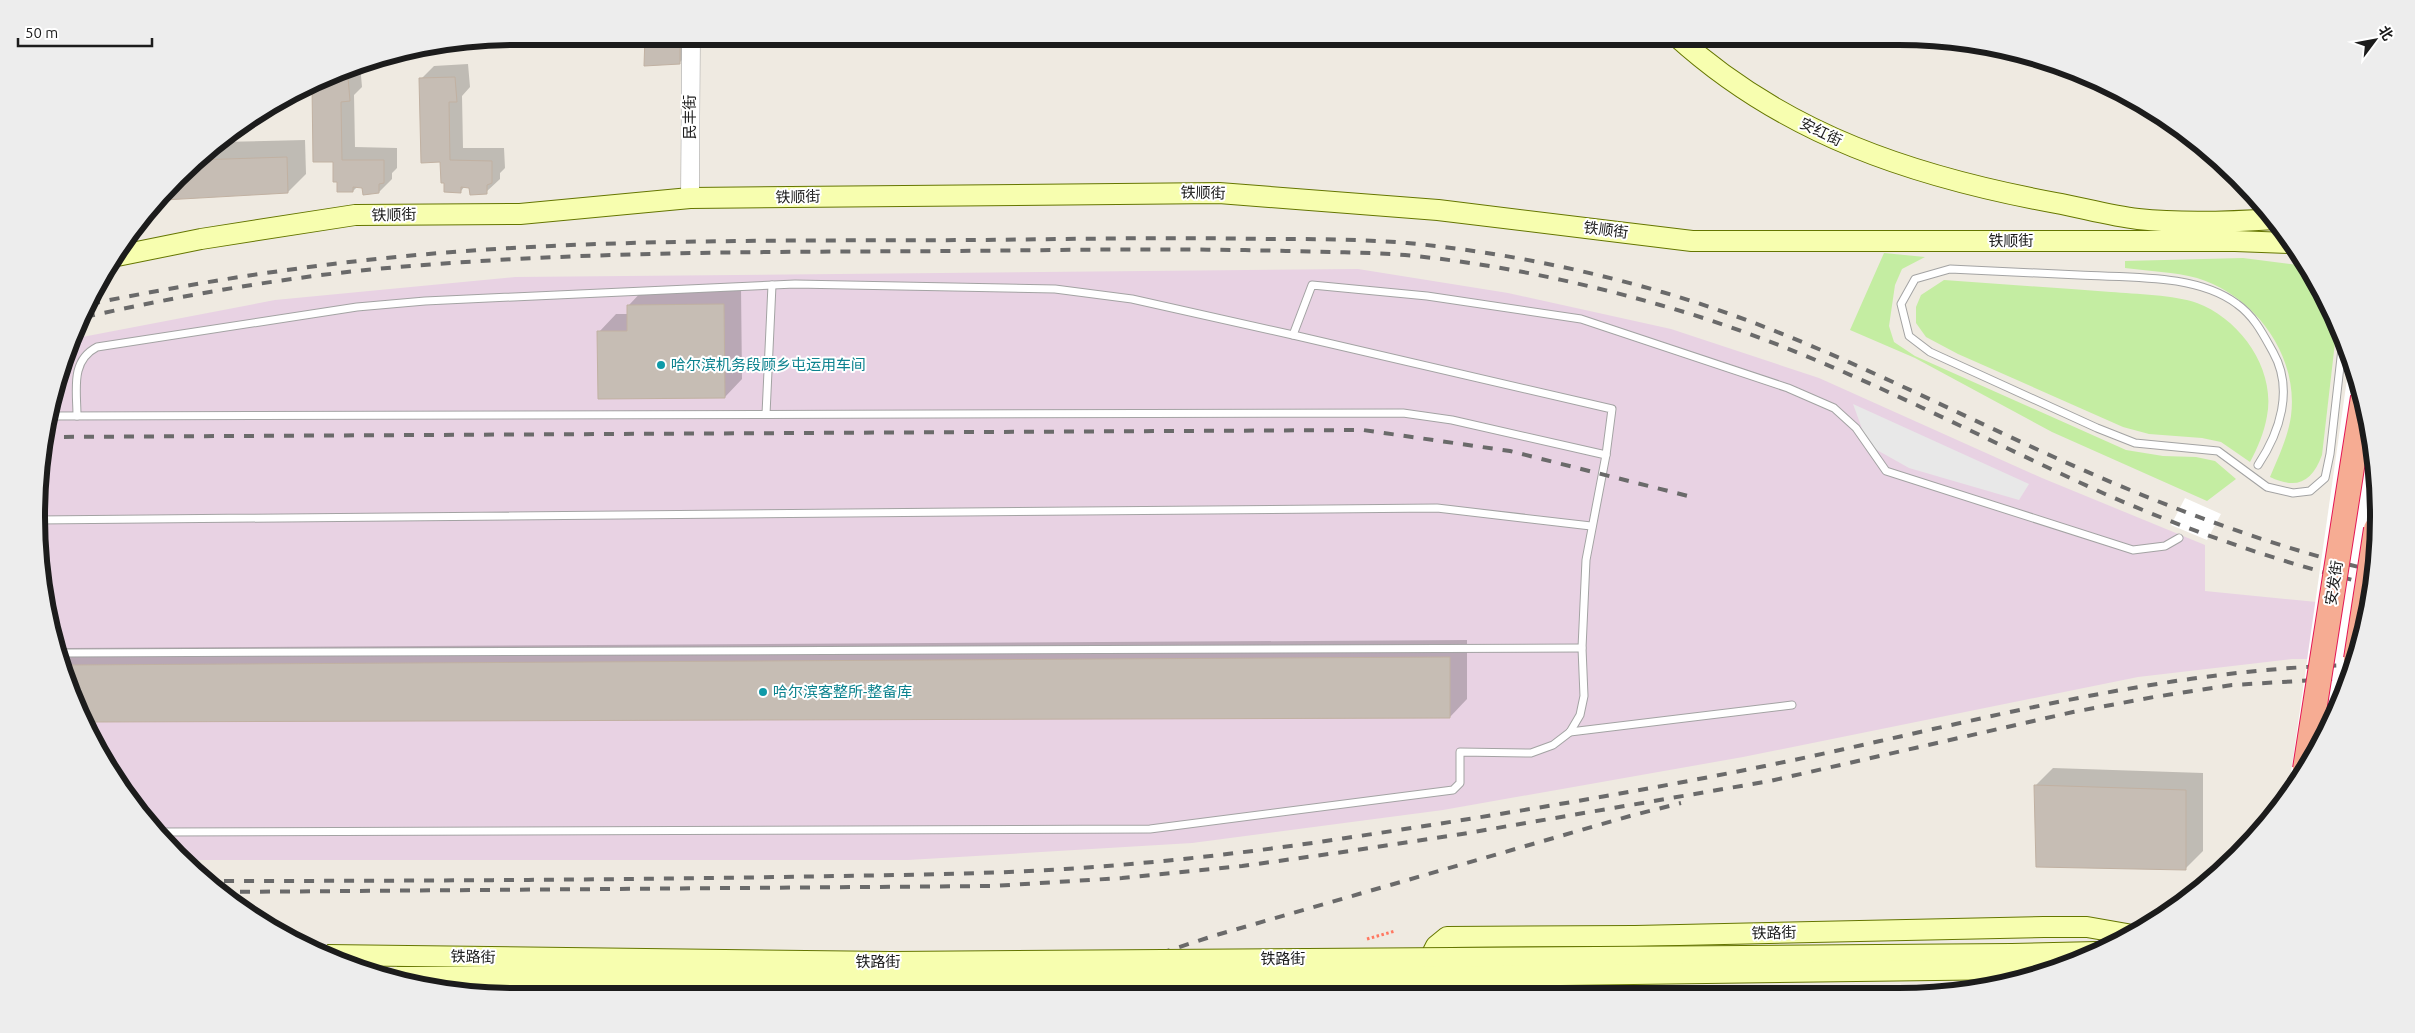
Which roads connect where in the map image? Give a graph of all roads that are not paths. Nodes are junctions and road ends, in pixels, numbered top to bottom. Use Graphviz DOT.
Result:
graph roads {
  1 [pos="691,45"];
  2 [pos="1686,45"];
  3 [pos="690,198"];
  4 [pos="2265,220"];
  5 [pos="2283,243"];
  6 [pos="124,255"];
  7 [pos="772,285"];
  8 [pos="1293,335"];
  9 [pos="2341,355"];
  10 [pos="766,414"];
  11 [pos="56,416"];
  12 [pos="77,416"];
  13 [pos="2360,419"];
  14 [pos="1606,455"];
  15 [pos="2258,465"];
  16 [pos="45,520"];
  17 [pos="1591,526"];
  18 [pos="2179,538"];
  19 [pos="1582,648"];
  20 [pos="65,653"];
  21 [pos="1792,706"];
  22 [pos="1570,732"];
  23 [pos="2308,751"];
  24 [pos="167,832"];
  25 [pos="2119,933"];
  26 [pos="344,955"];
  27 [pos="2072,955"];
  28 [pos="2013,961"];
  29 [pos="2035,968"];
  30 [pos="416,977"];
  31 [pos="1415,988"];
  1 -- 3 [label="street, 民丰街"];
  2 -- 4 [label="main road, 安红街"];
  3 -- 5 [label="main road, 铁顺街"];
  3 -- 6 [label="main road, 铁顺街"];
  7 -- 8 [label="lane"];
  7 -- 10 [label="lane"];
  7 -- 12 [label="lane"];
  8 -- 14 [label="lane"];
  8 -- 18 [label="lane"];
  9 -- 15 [label="lane"];
  10 -- 12 [label="lane"];
  10 -- 14 [label="lane"];
  11 -- 12 [label="lane"];
  13 -- 23 [label="highway, 安发街, bridge"];
  14 -- 17 [label="lane"];
  16 -- 17 [label="lane"];
  17 -- 19 [label="lane"];
  19 -- 20 [label="lane"];
  19 -- 22 [label="lane"];
  21 -- 22 [label="lane"];
  22 -- 24 [label="lane"];
  25 -- 31 [label="main road, 铁路街"];
  26 -- 28 [label="main road, 铁路街, bridge"];
  27 -- 28 [label="main road"];
  28 -- 29 [label="main road"];
  28 -- 30 [label="main road, bridge"];
}
